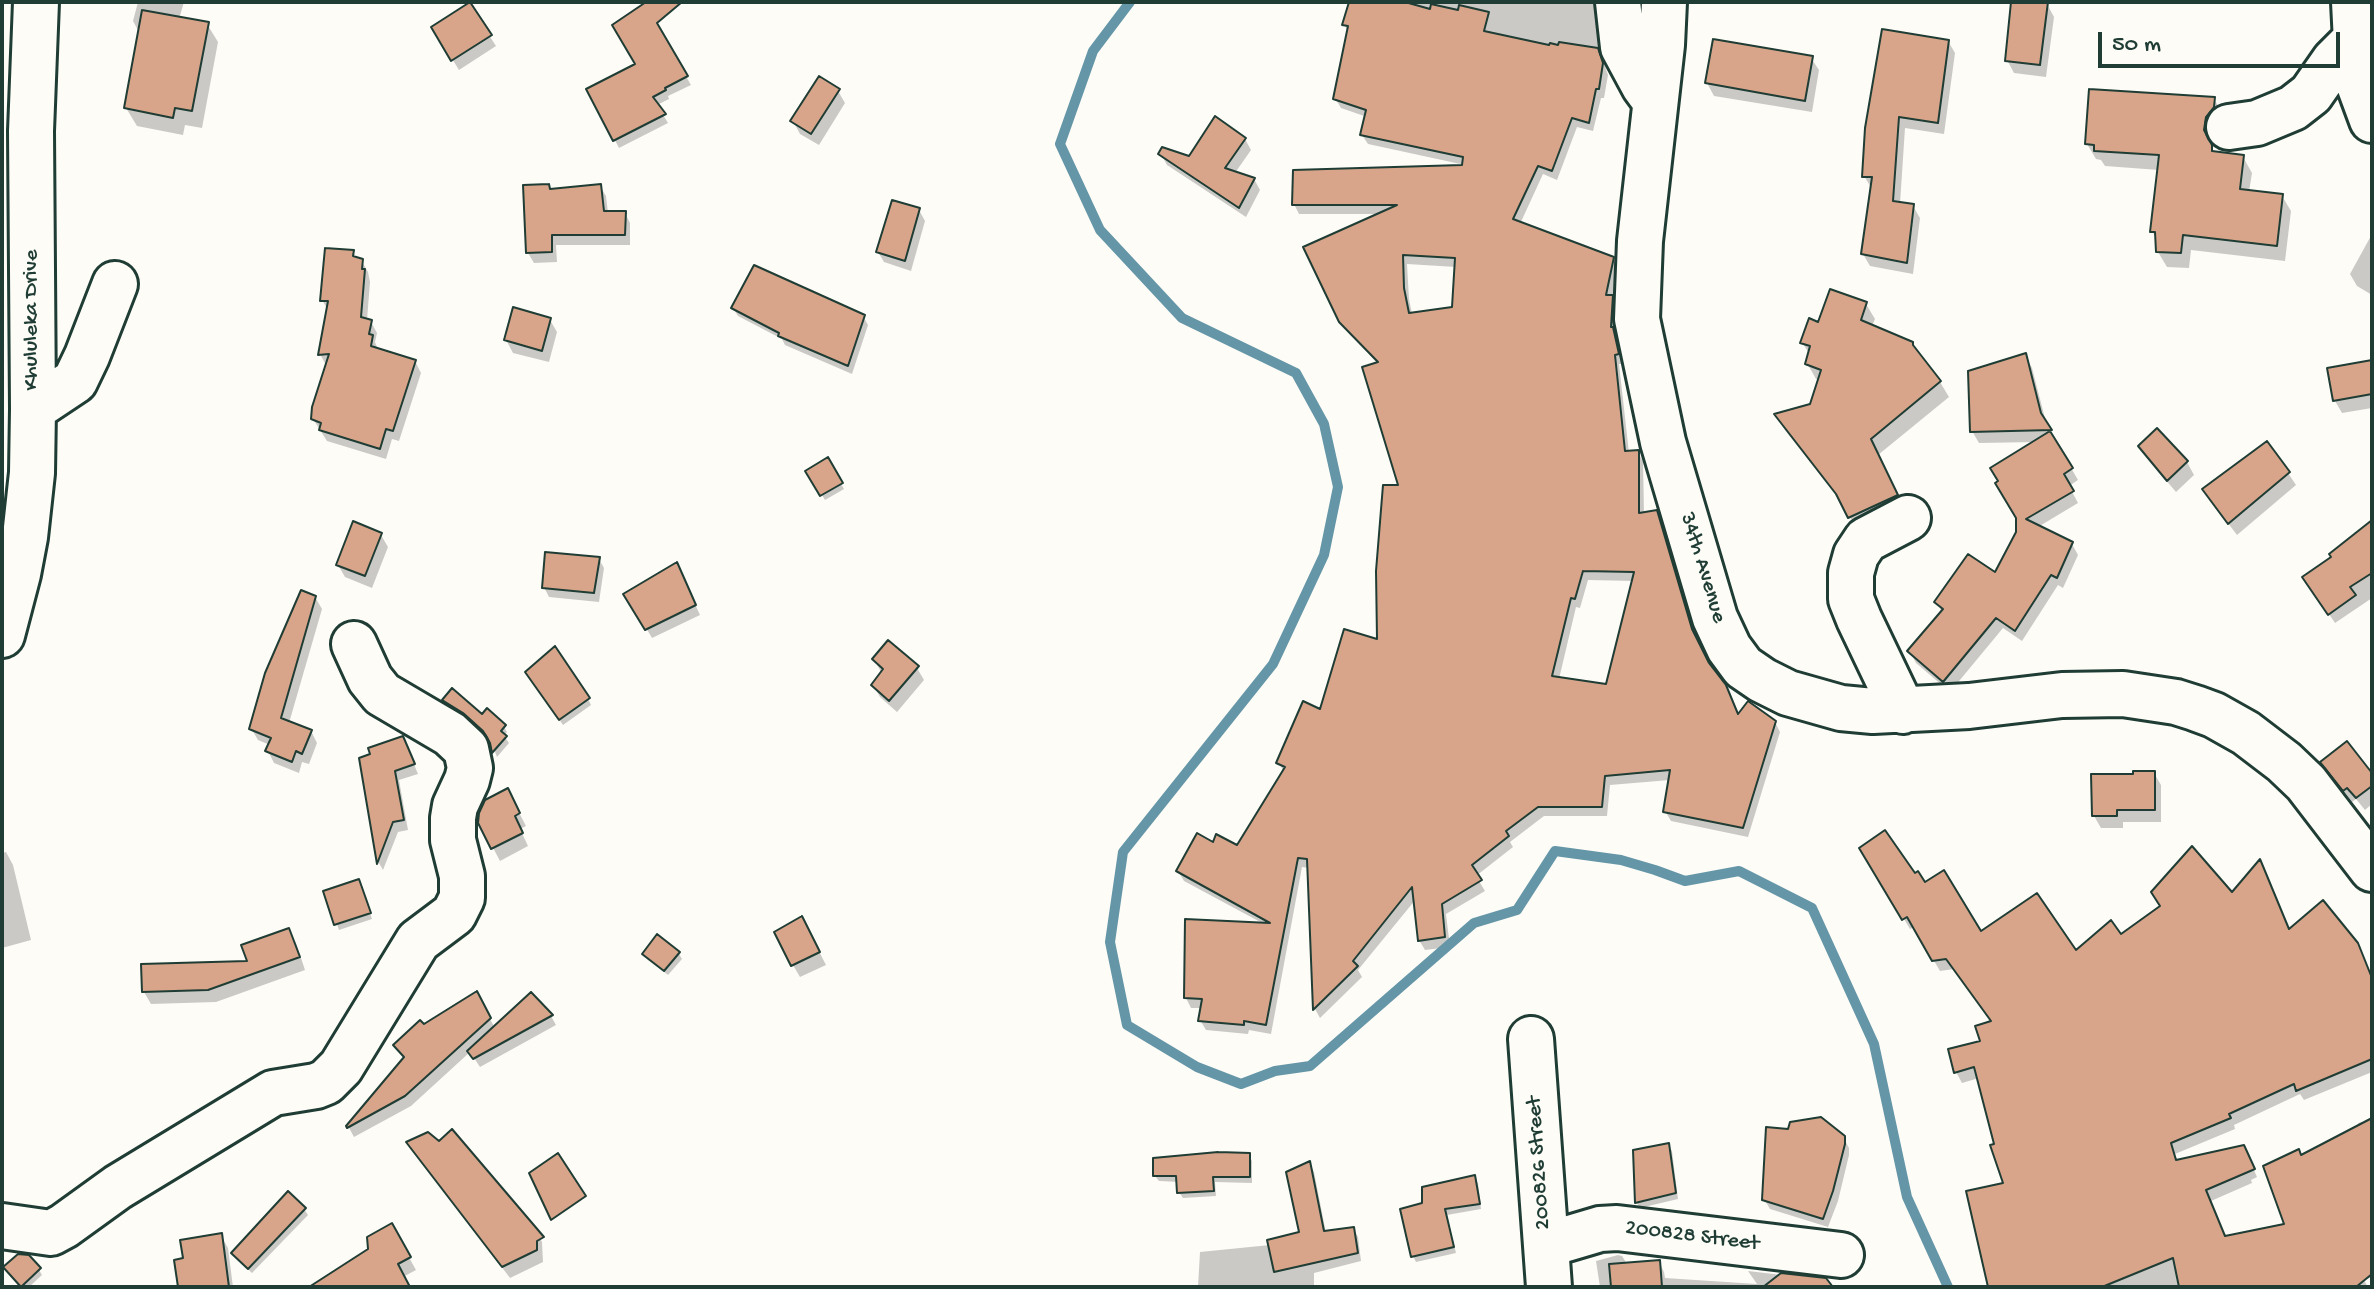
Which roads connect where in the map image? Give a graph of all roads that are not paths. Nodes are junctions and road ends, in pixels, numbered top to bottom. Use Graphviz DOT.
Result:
graph roads {
  1 [pos="36,2"];
  2 [pos="1618,2"];
  3 [pos="1664,2"];
  4 [pos="2354,21"];
  5 [pos="1655,101"];
  6 [pos="2372,120"];
  7 [pos="2229,127"];
  8 [pos="115,284"];
  9 [pos="33,409"];
  10 [pos="1908,518"];
  11 [pos="2,635"];
  12 [pos="354,644"];
  13 [pos="1903,711"];
  14 [pos="2372,869"];
  15 [pos="1531,1039"];
  16 [pos="2,1226"];
  17 [pos="1841,1255"];
  18 [pos="1547,1266"];
  1 -- 9 [label="street, Khululeka Drive"];
  2 -- 5 [label="street"];
  3 -- 5 [label="street, 34th Avenue"];
  4 -- 6 [label="street"];
  4 -- 7 [label="street"];
  5 -- 13 [label="street, 34th Avenue"];
  8 -- 9 [label="street"];
  9 -- 11 [label="street, Khululeka Drive"];
  10 -- 13 [label="street"];
  12 -- 16 [label="street"];
  13 -- 14 [label="street, 34th Avenue"];
  15 -- 18 [label="street, 200826 Street"];
  17 -- 18 [label="street, 200828 Street"];
}
